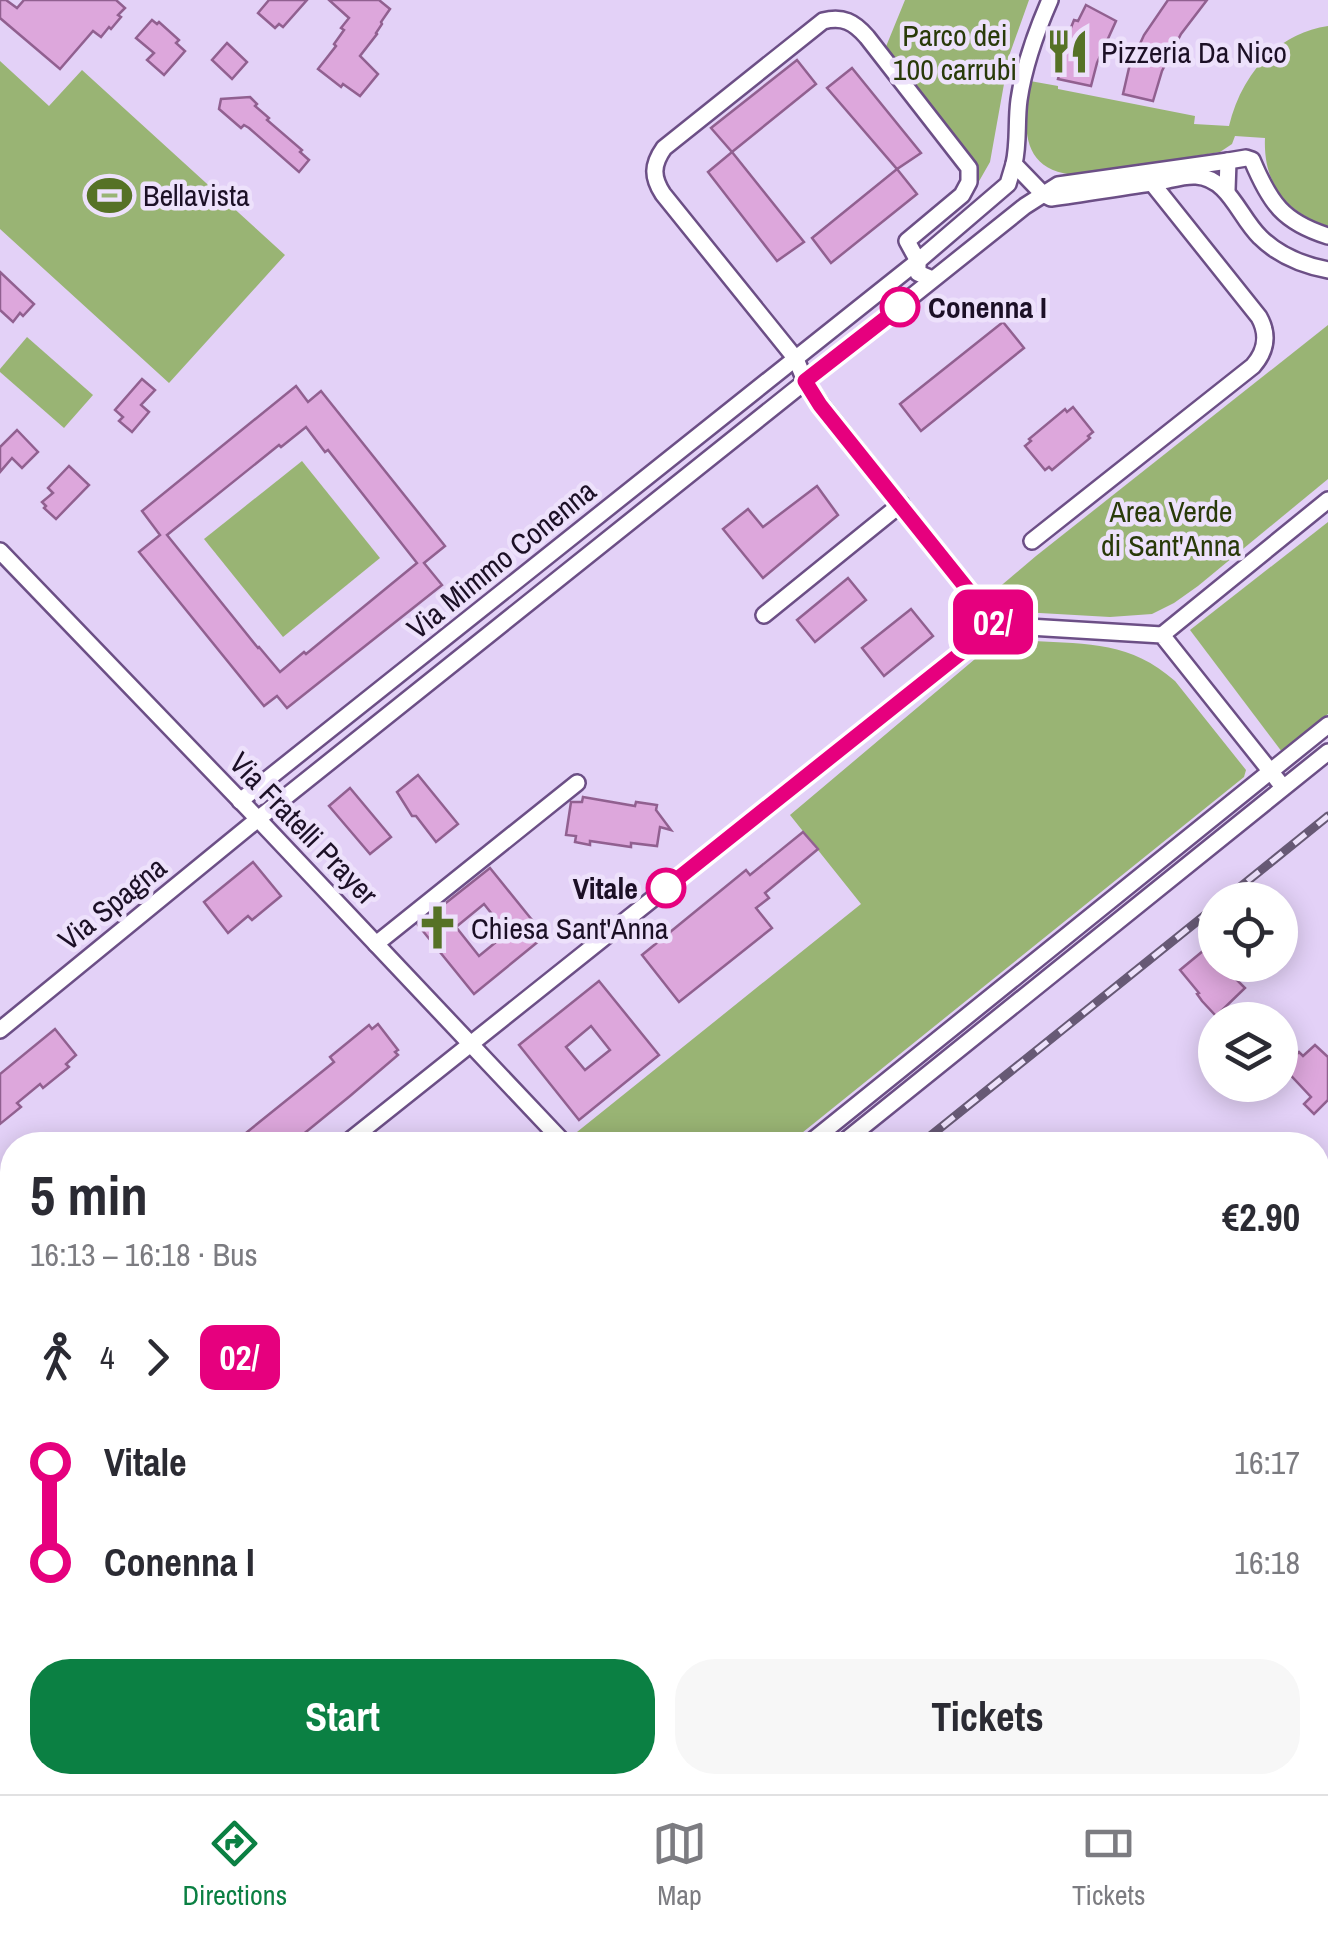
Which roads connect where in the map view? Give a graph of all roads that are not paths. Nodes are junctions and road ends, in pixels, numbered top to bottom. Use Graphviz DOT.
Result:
graph roads {
  1 [pos="1050,0"];
  2 [pos="1228,161"];
  3 [pos="1014,164"];
  4 [pos="1152,182"];
  5 [pos="1226,190"];
  6 [pos="1043,194"];
  7 [pos="1328,236"];
  8 [pos="918,261"];
  9 [pos="1328,270"];
  10 [pos="932,279"];
  11 [pos="880,290"];
  12 [pos="900,307"];
  13 [pos="796,359"];
  14 [pos="805,381"];
  15 [pos="1328,500"];
  16 [pos="901,504"];
  17 [pos="1032,542"];
  18 [pos="0,551"];
  19 [pos="528,573"];
  20 [pos="505,590"];
  21 [pos="544,591"];
  22 [pos="520,610"];
  23 [pos="764,615"];
  24 [pos="996,625"];
  25 [pos="1162,635"];
  26 [pos="1328,725"];
  27 [pos="1328,752"];
  28 [pos="1271,770"];
  29 [pos="578,783"];
  30 [pos="1284,787"];
  31 [pos="240,801"];
  32 [pos="258,819"];
  33 [pos="376,944"];
  34 [pos="0,1030"];
  35 [pos="470,1044"];
  36 [pos="360,1132"];
  37 [pos="554,1132"];
  38 [pos="822,1132"];
  39 [pos="856,1132"];
  1 -- 3 [label="street"];
  2 -- 5 [label="street"];
  2 -- 6 [label="street, Via Mimmo Conenna"];
  2 -- 7 [label="street"];
  3 -- 6 [label="street"];
  3 -- 8 [label="street, Via Mimmo Conenna"];
  4 -- 5 [label="street"];
  4 -- 6 [label="street"];
  4 -- 17 [label="street"];
  5 -- 9 [label="street"];
  6 -- 10 [label="street, Via Mimmo Conenna"];
  8 -- 10 [label="street"];
  8 -- 11 [label="street, Via Mimmo Conenna"];
  8 -- 13 [label="street"];
  10 -- 12 [label="street, Via Mimmo Conenna"];
  11 -- 12 [label="street"];
  11 -- 13 [label="street, Via Mimmo Conenna"];
  12 -- 14 [label="street, Via Mimmo Conenna"];
  13 -- 14 [label="street"];
  13 -- 19 [label="street, Via Mimmo Conenna"];
  14 -- 16 [label="street"];
  14 -- 21 [label="street, Via Mimmo Conenna"];
  15 -- 25 [label="street"];
  16 -- 23 [label="street"];
  16 -- 24 [label="street"];
  18 -- 31 [label="street, Via Fratelli Prayer"];
  19 -- 20 [label="street, Via Mimmo Conenna"];
  19 -- 21 [label="street"];
  20 -- 22 [label="street"];
  20 -- 31 [label="street, Via Mimmo Conenna"];
  21 -- 22 [label="street, Via Mimmo Conenna"];
  22 -- 32 [label="street, Via Mimmo Conenna"];
  24 -- 25 [label="street"];
  24 -- 35 [label="street"];
  25 -- 28 [label="street"];
  26 -- 28 [label="street"];
  27 -- 30 [label="street"];
  28 -- 30 [label="street"];
  28 -- 38 [label="street"];
  29 -- 33 [label="street"];
  30 -- 39 [label="street"];
  31 -- 32 [label="street, Via Fratelli Prayer"];
  32 -- 33 [label="street, Via Fratelli Prayer"];
  32 -- 34 [label="street, Via Spagna"];
  33 -- 35 [label="street, Via Fratelli Prayer"];
  35 -- 36 [label="street"];
  35 -- 37 [label="street, Via Fratelli Prayer"];
}
